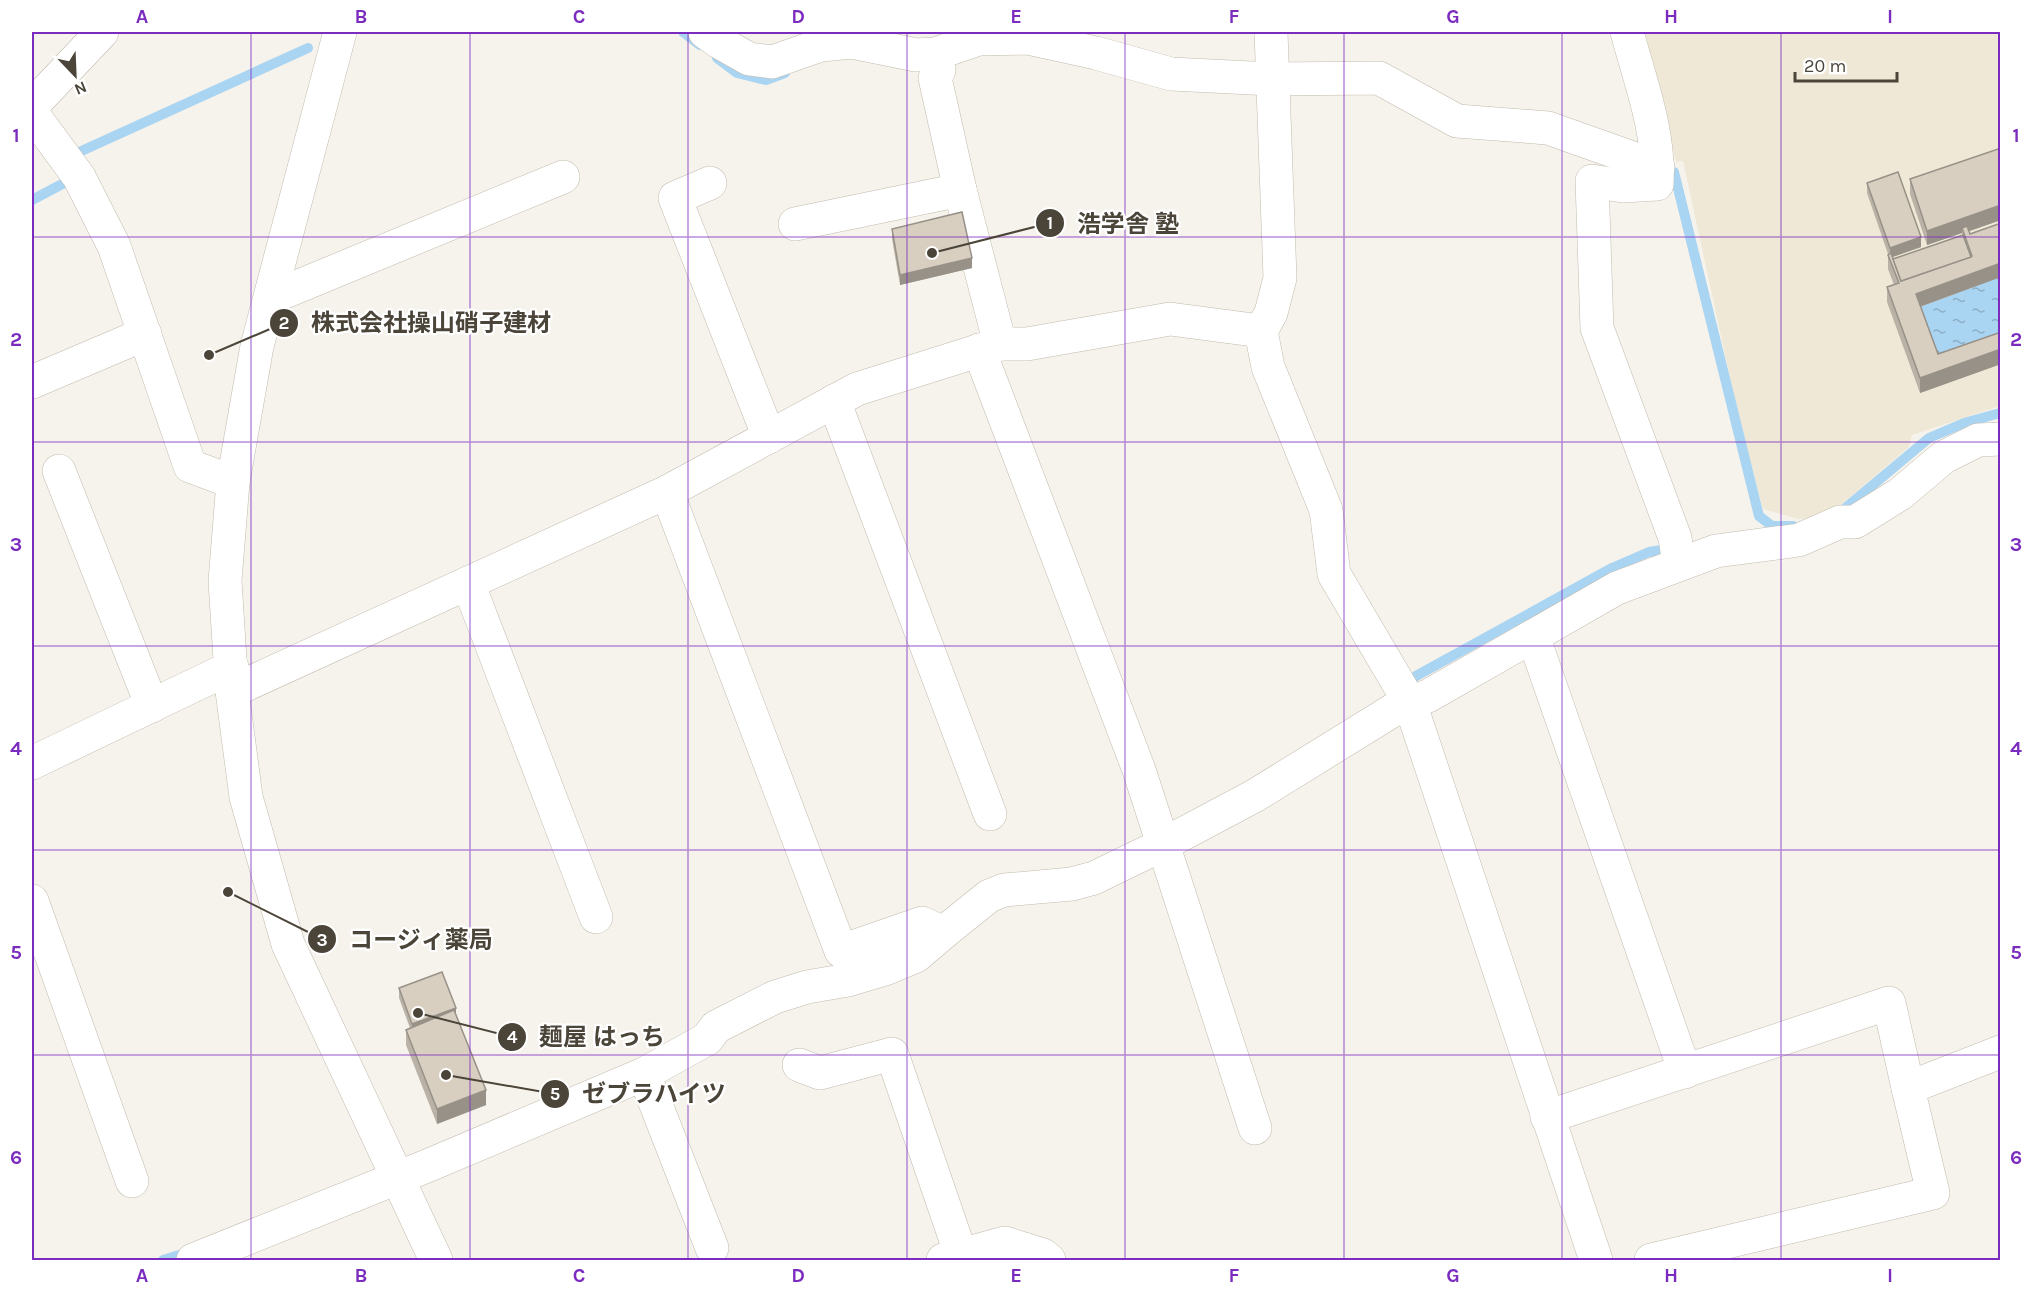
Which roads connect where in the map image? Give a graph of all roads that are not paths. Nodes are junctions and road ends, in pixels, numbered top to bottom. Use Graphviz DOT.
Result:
graph roads {
  1 [pos="102,32"];
  2 [pos="340,32"];
  3 [pos="705,32"];
  4 [pos="1271,32"];
  5 [pos="1627,32"];
  6 [pos="935,54"];
  7 [pos="1272,79"];
  8 [pos="33,101"];
  9 [pos="1658,167"];
  10 [pos="563,177"];
  11 [pos="710,183"];
  12 [pos="960,190"];
  13 [pos="795,224"];
  14 [pos="270,298"];
  15 [pos="1261,331"];
  16 [pos="145,334"];
  17 [pos="990,347"];
  18 [pos="32,382"];
  19 [pos="834,401"];
  20 [pos="769,437"];
  21 [pos="2001,439"];
  22 [pos="58,471"];
  23 [pos="233,482"];
  24 [pos="667,492"];
  25 [pos="1677,552"];
  26 [pos="468,583"];
  27 [pos="1533,636"];
  28 [pos="232,679"];
  29 [pos="1404,695"];
  30 [pos="152,706"];
  31 [pos="32,763"];
  32 [pos="990,814"];
  33 [pos="1162,837"];
  34 [pos="32,901"];
  35 [pos="596,917"];
  36 [pos="936,930"];
  37 [pos="2001,1052"];
  38 [pos="799,1065"];
  39 [pos="1685,1072"];
  40 [pos="644,1074"];
  41 [pos="1908,1088"];
  42 [pos="1547,1117"];
  43 [pos="1255,1128"];
  44 [pos="395,1178"];
  45 [pos="132,1181"];
  46 [pos="712,1248"];
  47 [pos="952,1258"];
  48 [pos="194,1260"];
  49 [pos="436,1260"];
  50 [pos="1048,1260"];
  51 [pos="1596,1260"];
  52 [pos="1651,1260"];
  1 -- 8 [label="street"];
  2 -- 14 [label="street"];
  3 -- 6 [label="street"];
  4 -- 7 [label="street"];
  5 -- 9 [label="street"];
  6 -- 7 [label="street"];
  6 -- 12 [label="street"];
  7 -- 9 [label="street"];
  7 -- 15 [label="street"];
  8 -- 16 [label="street"];
  9 -- 25 [label="street"];
  10 -- 14 [label="street"];
  11 -- 20 [label="street"];
  12 -- 13 [label="street"];
  12 -- 17 [label="street"];
  14 -- 23 [label="street"];
  15 -- 17 [label="street"];
  15 -- 29 [label="street"];
  16 -- 18 [label="street"];
  16 -- 23 [label="street"];
  17 -- 19 [label="street"];
  17 -- 33 [label="street"];
  19 -- 20 [label="street"];
  19 -- 32 [label="street"];
  20 -- 24 [label="street"];
  21 -- 25 [label="street"];
  22 -- 30 [label="street"];
  23 -- 28 [label="street"];
  24 -- 26 [label="street"];
  24 -- 36 [label="street"];
  25 -- 27 [label="street"];
  26 -- 28 [label="street"];
  26 -- 35 [label="street"];
  27 -- 29 [label="street"];
  27 -- 39 [label="street"];
  28 -- 30 [label="street"];
  28 -- 44 [label="street"];
  29 -- 33 [label="street"];
  29 -- 42 [label="street"];
  30 -- 31 [label="street"];
  33 -- 36 [label="street"];
  33 -- 43 [label="street"];
  34 -- 45 [label="street"];
  36 -- 40 [label="street"];
  37 -- 41 [label="street"];
  38 -- 47 [label="street"];
  39 -- 41 [label="street"];
  39 -- 42 [label="street"];
  40 -- 44 [label="street"];
  40 -- 46 [label="street"];
  41 -- 52 [label="street"];
  42 -- 51 [label="street"];
  44 -- 48 [label="street"];
  44 -- 49 [label="street"];
  47 -- 50 [label="street"];
}
